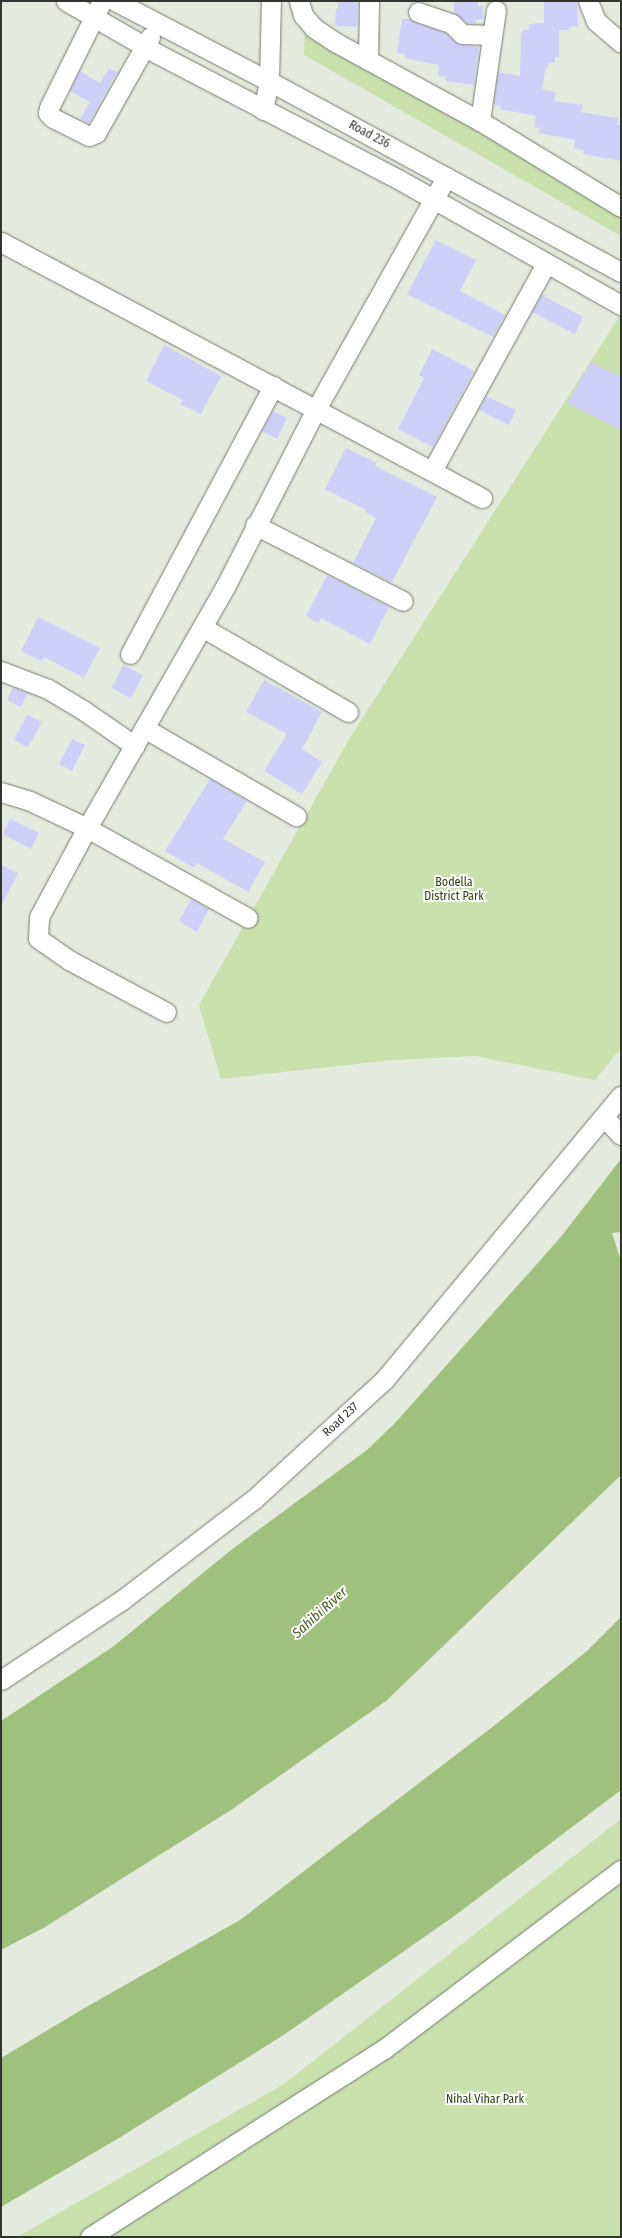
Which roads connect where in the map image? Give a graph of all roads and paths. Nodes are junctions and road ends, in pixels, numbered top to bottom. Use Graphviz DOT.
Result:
graph roads {
  1 [pos="66,1"];
  2 [pos="115,1"];
  3 [pos="369,1"];
  4 [pos="588,1"];
  5 [pos="271,8"];
  6 [pos="301,8"];
  7 [pos="98,9"];
  8 [pos="496,10"];
  9 [pos="418,12"];
  10 [pos="158,23"];
  11 [pos="492,35"];
  12 [pos="621,43"];
  13 [pos="144,47"];
  14 [pos="368,60"];
  15 [pos="269,81"];
  16 [pos="263,110"];
  17 [pos="480,122"];
  18 [pos="446,177"];
  19 [pos="432,200"];
  20 [pos="621,206"];
  21 [pos="1,242"];
  22 [pos="546,264"];
  23 [pos="621,272"];
  24 [pos="621,305"];
  25 [pos="273,386"];
  26 [pos="316,410"];
  27 [pos="432,470"];
  28 [pos="482,498"];
  29 [pos="255,525"];
  30 [pos="403,601"];
  31 [pos="202,628"];
  32 [pos="130,654"];
  33 [pos="1,671"];
  34 [pos="348,712"];
  35 [pos="144,728"];
  36 [pos="135,746"];
  37 [pos="1,792"];
  38 [pos="296,816"];
  39 [pos="87,828"];
  40 [pos="248,918"];
  41 [pos="166,1012"];
  42 [pos="621,1096"];
  43 [pos="604,1117"];
  44 [pos="621,1135"];
  45 [pos="1,1680"];
  46 [pos="621,1870"];
  47 [pos="90,2237"];
  1 -- 7 [label="street"];
  2 -- 10 [label="street, Road 236"];
  3 -- 14 [label="street"];
  4 -- 12 [label="street"];
  5 -- 6 [label="street"];
  5 -- 15 [label="street"];
  6 -- 14 [label="street"];
  7 -- 13 [label="street"];
  7 -- 13 [label="street"];
  8 -- 11 [label="street"];
  9 -- 11 [label="street"];
  10 -- 13 [label="street"];
  10 -- 15 [label="street, Road 236"];
  11 -- 17 [label="street"];
  13 -- 16 [label="street"];
  14 -- 17 [label="street"];
  15 -- 16 [label="street"];
  15 -- 18 [label="street, Road 236"];
  16 -- 19 [label="street"];
  17 -- 20 [label="street"];
  18 -- 19 [label="street"];
  18 -- 23 [label="street, Road 236"];
  19 -- 22 [label="street"];
  19 -- 26 [label="street"];
  21 -- 25 [label="street"];
  22 -- 24 [label="street"];
  22 -- 27 [label="street"];
  25 -- 26 [label="street"];
  25 -- 32 [label="street"];
  26 -- 27 [label="street"];
  26 -- 29 [label="street"];
  27 -- 28 [label="street"];
  29 -- 30 [label="street"];
  29 -- 31 [label="street"];
  31 -- 34 [label="street"];
  31 -- 35 [label="street"];
  33 -- 36 [label="street"];
  35 -- 36 [label="street"];
  35 -- 38 [label="street"];
  36 -- 39 [label="street"];
  37 -- 39 [label="street"];
  39 -- 40 [label="street"];
  39 -- 41 [label="street"];
  42 -- 43 [label="street, Road 237"];
  43 -- 44 [label="street"];
  43 -- 45 [label="street, Road 237"];
  46 -- 47 [label="street"];
}
